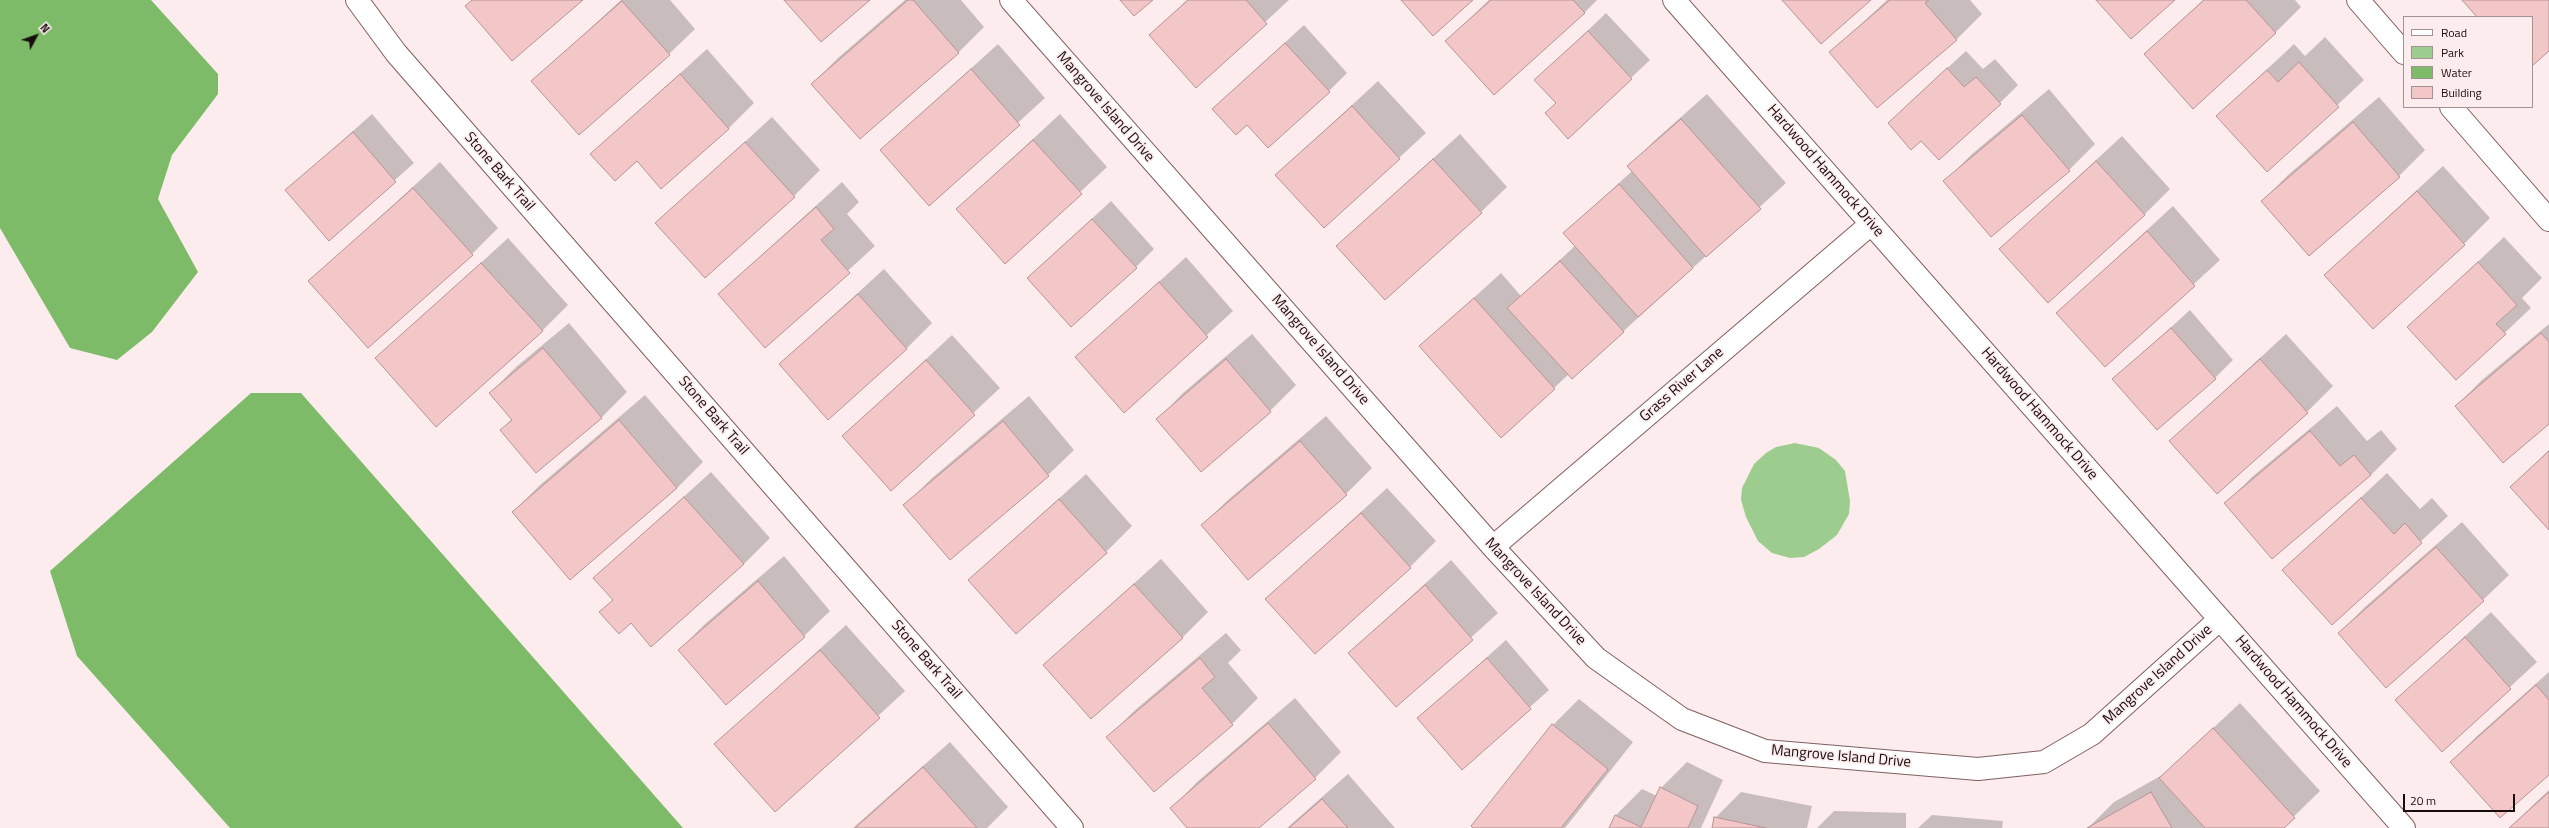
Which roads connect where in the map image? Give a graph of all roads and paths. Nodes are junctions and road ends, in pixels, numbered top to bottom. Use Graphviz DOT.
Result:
graph roads {
  1 [pos="357,0"];
  2 [pos="1011,0"];
  3 [pos="1674,0"];
  4 [pos="2358,0"];
  5 [pos="2403,52"];
  6 [pos="2452,108"];
  7 [pos="2549,220"];
  8 [pos="1871,224"];
  9 [pos="1493,547"];
  10 [pos="2220,619"];
  11 [pos="1072,828"];
  12 [pos="2404,828"];
  1 -- 11 [label="street, Stone Bark Trail"];
  2 -- 9 [label="street, Mangrove Island Drive"];
  3 -- 8 [label="street, Hardwood Hammock Drive"];
  4 -- 5 [label="street"];
  6 -- 7 [label="street"];
  8 -- 9 [label="street, Grass River Lane"];
  8 -- 10 [label="street, Hardwood Hammock Drive"];
  9 -- 10 [label="street, Mangrove Island Drive"];
  10 -- 12 [label="street, Hardwood Hammock Drive"];
}
